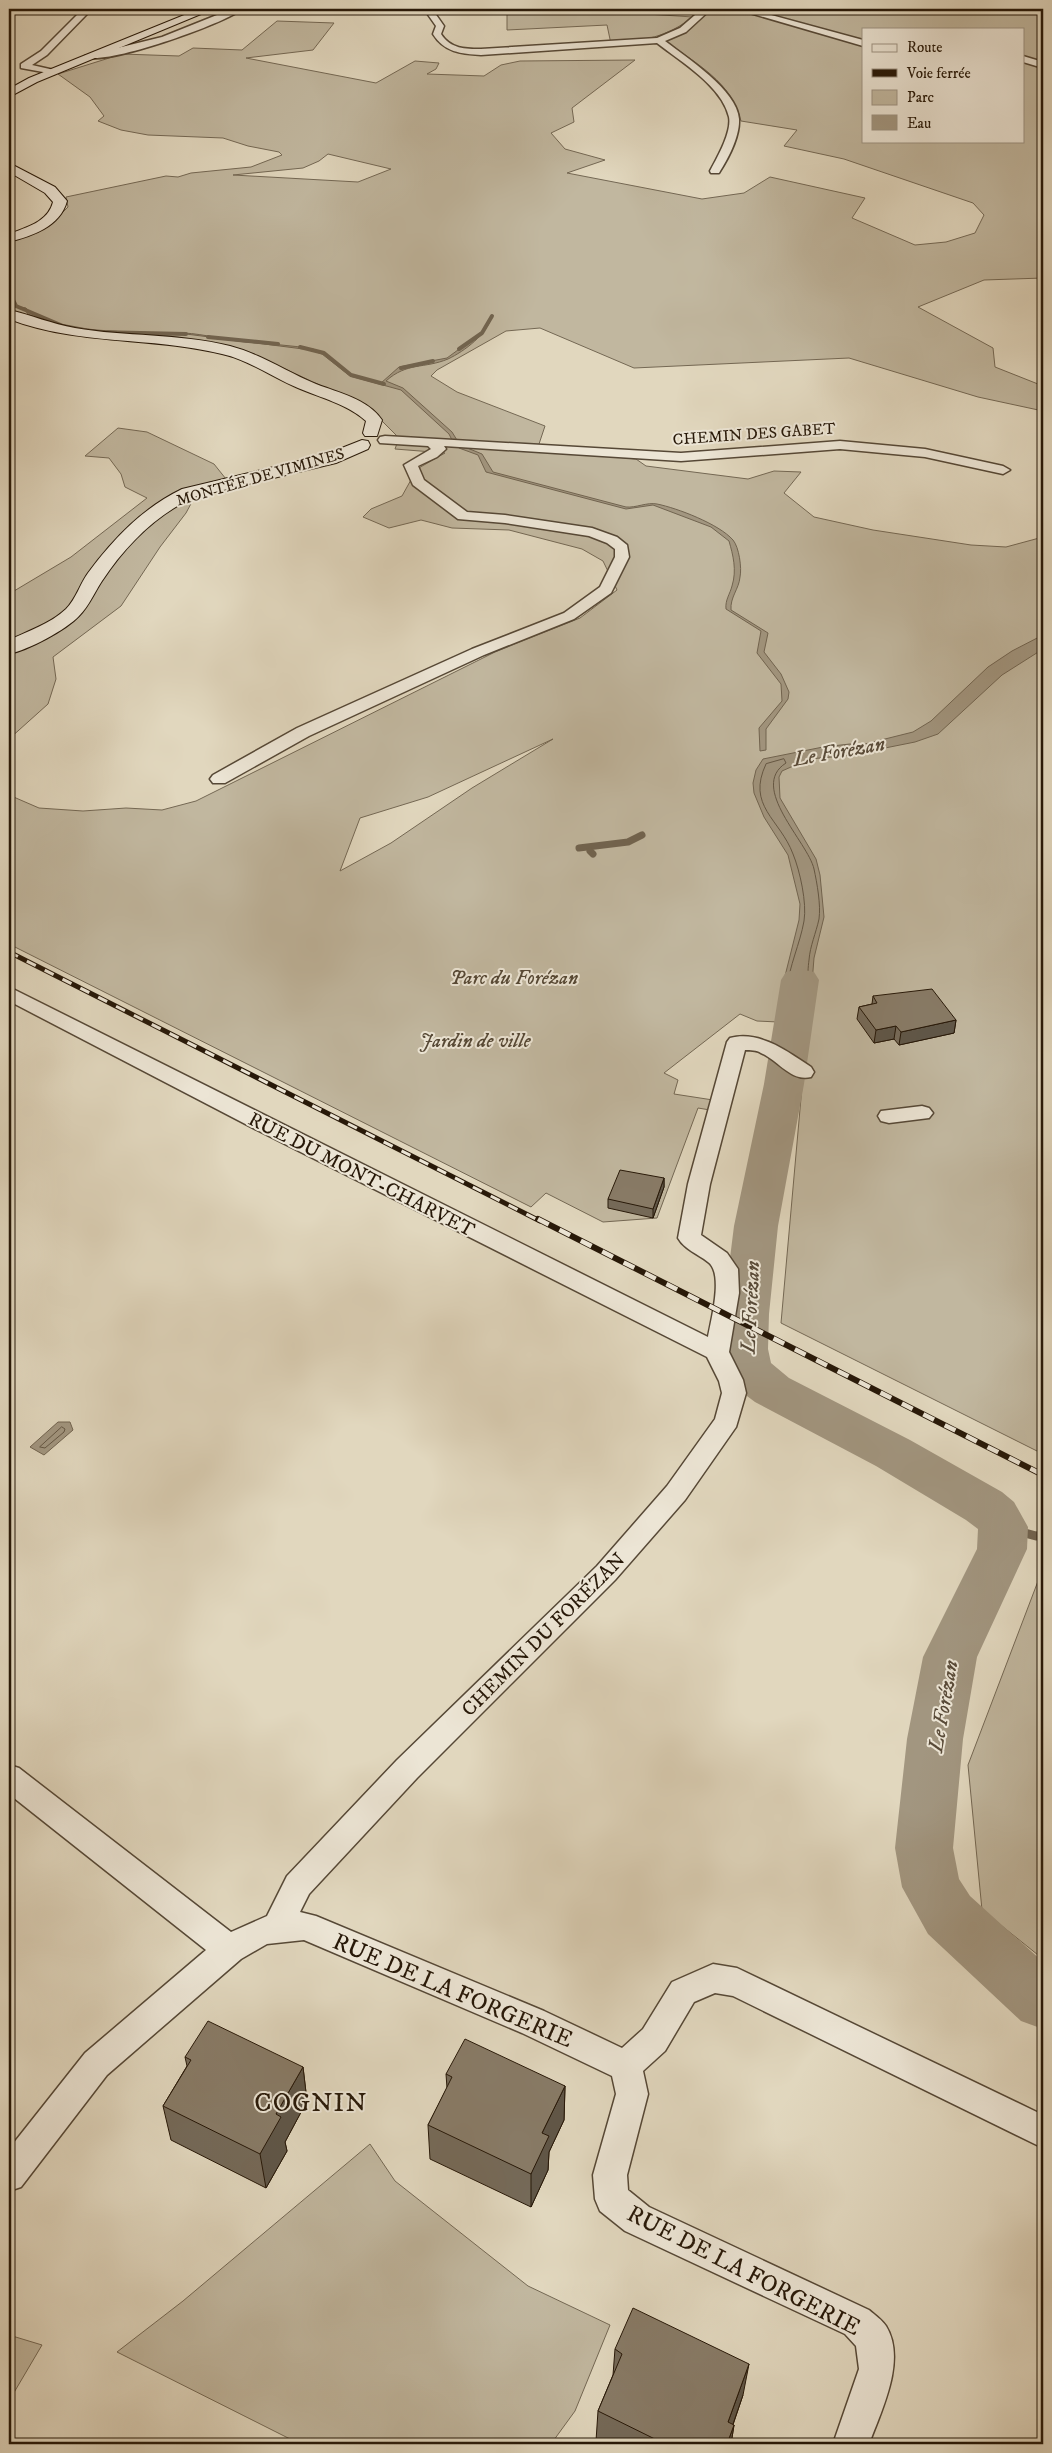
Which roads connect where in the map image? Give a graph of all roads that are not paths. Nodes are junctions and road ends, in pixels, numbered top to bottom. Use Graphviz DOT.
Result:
graph roads {
  1 [pos="208,9"];
  2 [pos="238,9"];
  3 [pos="428,9"];
  4 [pos="707,9"];
  5 [pos="740,9"];
  6 [pos="83,14"];
  7 [pos="659,40"];
  8 [pos="862,43"];
  9 [pos="90,56"];
  10 [pos="1024,59"];
  11 [pos="1043,65"];
  12 [pos="52,72"];
  13 [pos="9,94"];
  14 [pos="9,167"];
  15 [pos="715,171"];
  16 [pos="9,238"];
  17 [pos="9,314"];
  18 [pos="373,439"];
  19 [pos="441,443"];
  20 [pos="1003,470"];
  21 [pos="9,648"];
  22 [pos="219,779"];
  23 [pos="9,993"];
  24 [pos="804,1072"];
  25 [pos="922,1113"];
  26 [pos="889,1116"];
  27 [pos="717,1352"];
  28 [pos="9,1777"];
  29 [pos="278,1926"];
  30 [pos="230,1948"];
  31 [pos="626,2066"];
  32 [pos="1043,2132"];
  33 [pos="9,2175"];
  34 [pos="851,2444"];
  1 -- 9 [label="street"];
  2 -- 9 [label="street"];
  3 -- 7 [label="street"];
  4 -- 7 [label="street"];
  5 -- 8 [label="street"];
  6 -- 12 [label="street"];
  7 -- 15 [label="street"];
  9 -- 12 [label="street"];
  10 -- 11 [label="street"];
  12 -- 13 [label="street"];
  14 -- 16 [label="street"];
  17 -- 18 [label="street"];
  18 -- 19 [label="street, CHEMIN DES GABET"];
  18 -- 21 [label="street, MONTÉE DE VIMINES"];
  19 -- 20 [label="street, CHEMIN DES GABET"];
  19 -- 22 [label="street"];
  23 -- 27 [label="street, RUE DU MONT-CHARVET"];
  24 -- 27 [label="street"];
  25 -- 26 [label="street"];
  27 -- 29 [label="street, CHEMIN DU FORÉZAN"];
  28 -- 30 [label="street"];
  29 -- 30 [label="street"];
  29 -- 31 [label="street, RUE DE LA FORGERIE"];
  30 -- 33 [label="street"];
  31 -- 32 [label="street"];
  31 -- 34 [label="street, RUE DE LA FORGERIE"];
}
